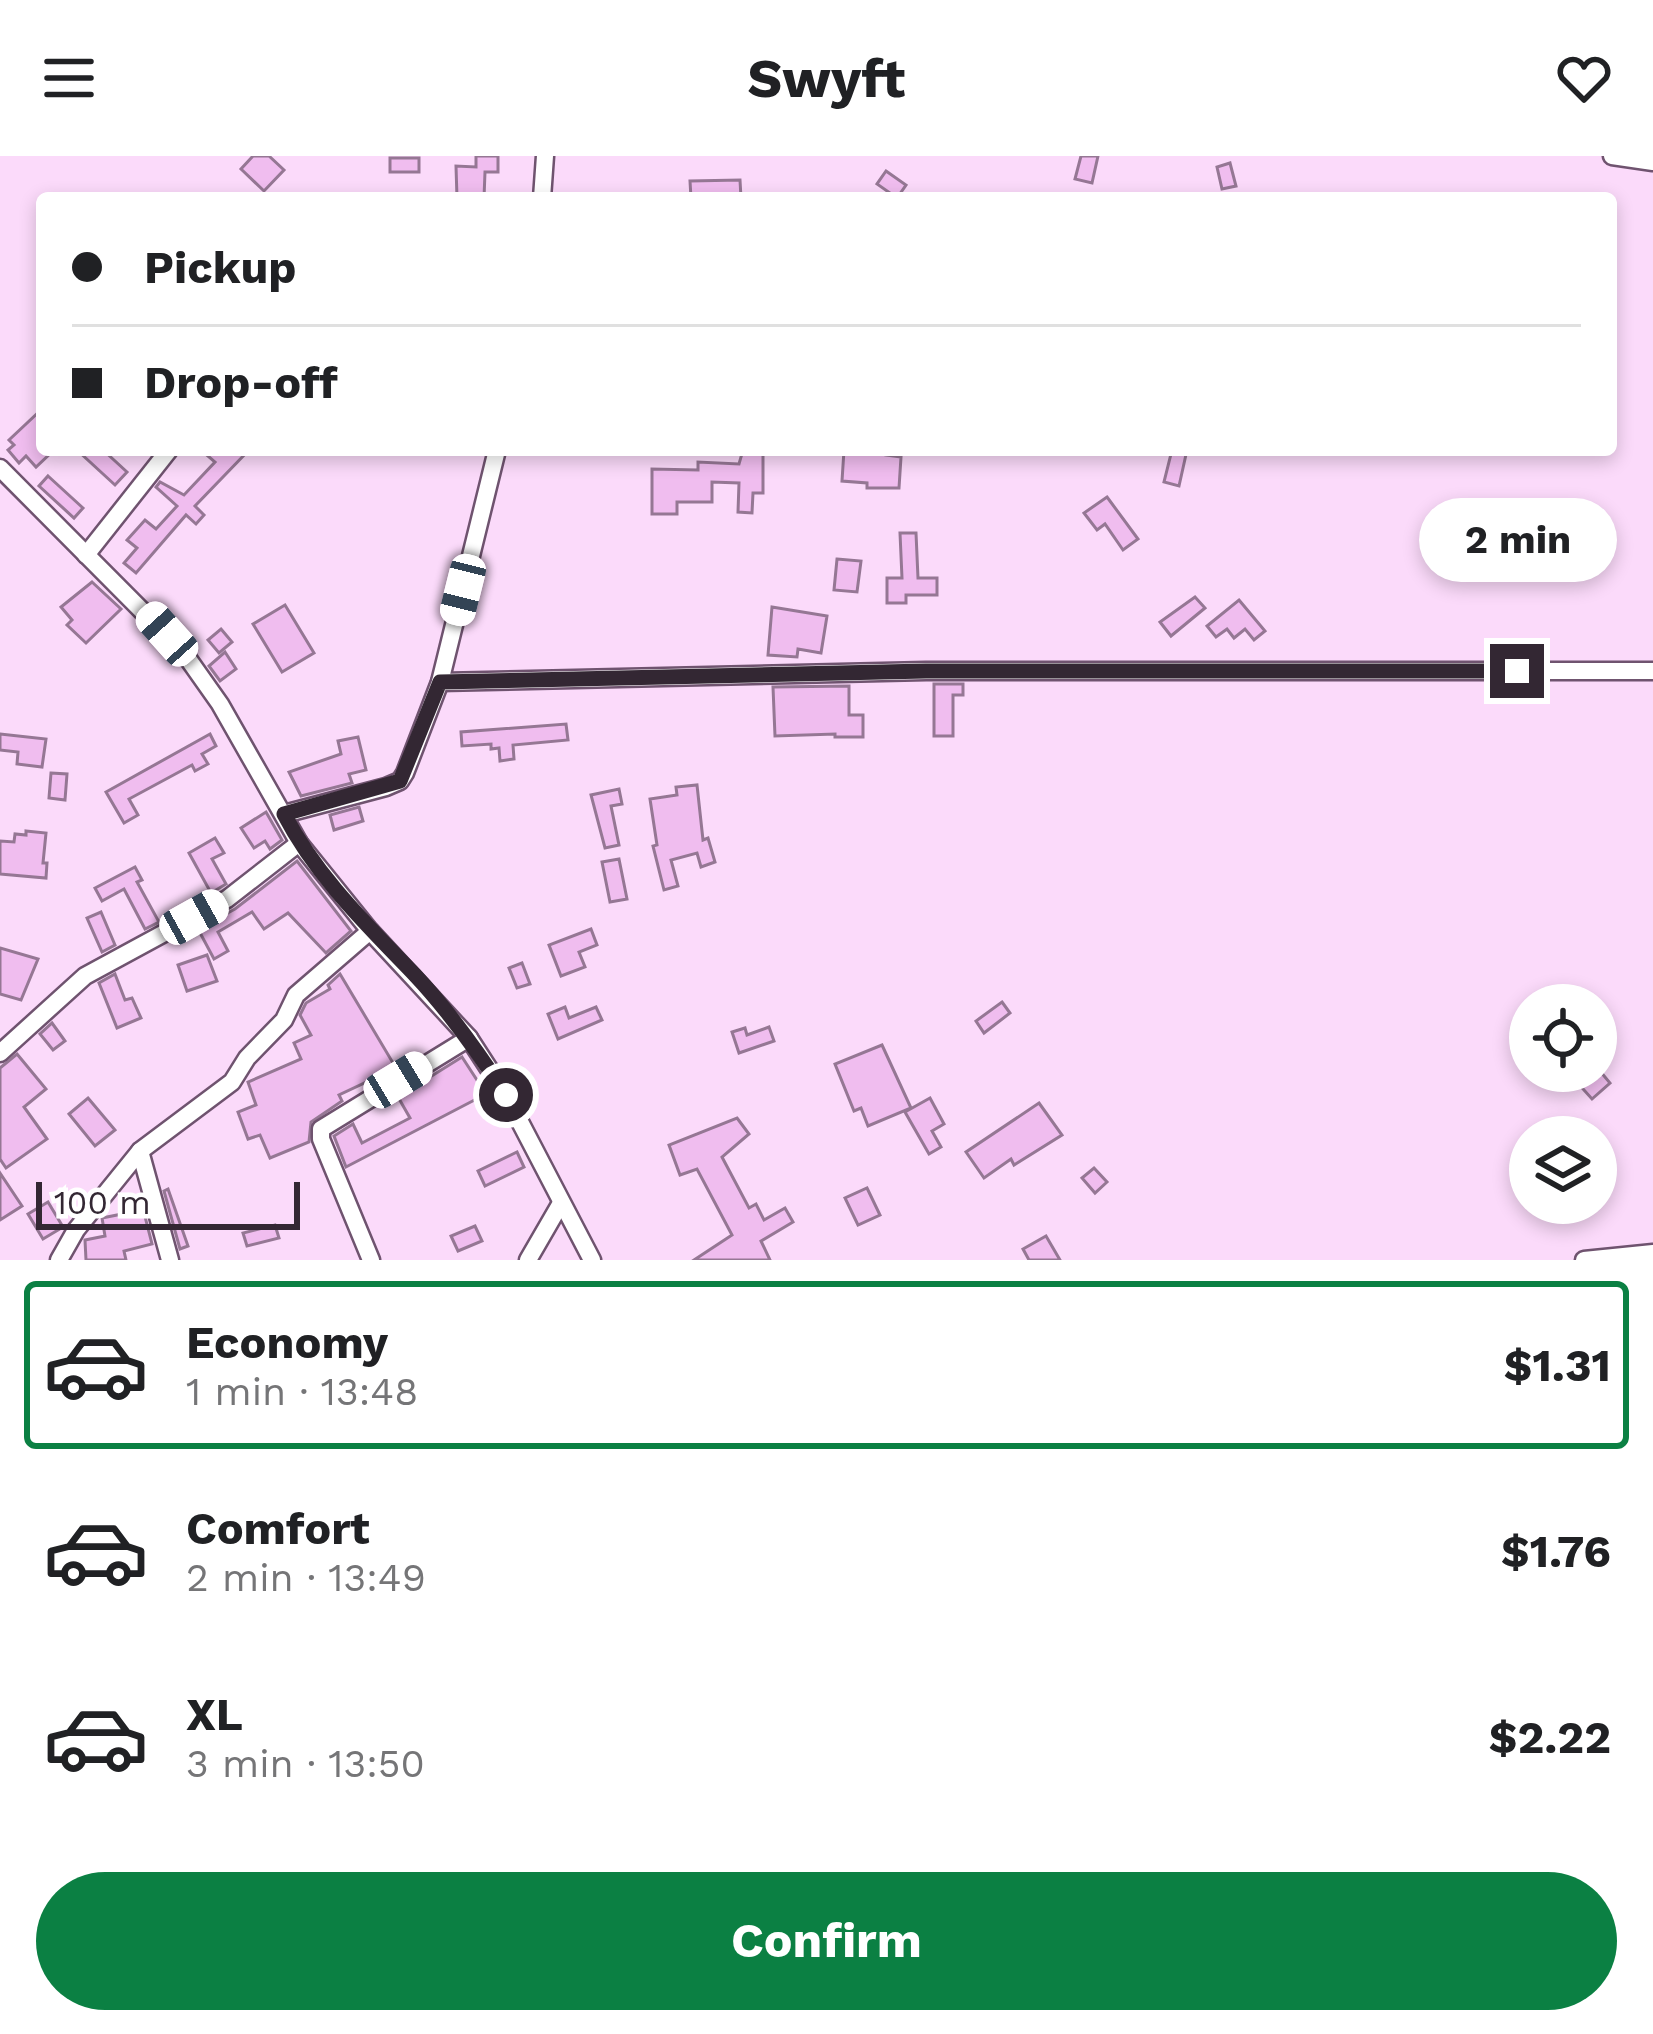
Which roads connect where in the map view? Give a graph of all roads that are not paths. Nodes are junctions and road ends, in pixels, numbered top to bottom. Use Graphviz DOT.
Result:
graph roads {
  1 [pos="545,156"];
  2 [pos="1612,156"];
  3 [pos="1653,162"];
  4 [pos="542,192"];
  5 [pos="164,456"];
  6 [pos="496,456"];
  7 [pos="0,468"];
  8 [pos="86,555"];
  9 [pos="1653,671"];
  10 [pos="440,682"];
  11 [pos="284,814"];
  12 [pos="299,842"];
  13 [pos="370,931"];
  14 [pos="470,1039"];
  15 [pos="0,1053"];
  16 [pos="140,1151"];
  17 [pos="561,1203"];
  18 [pos="1653,1253"];
  19 [pos="59,1260"];
  20 [pos="170,1260"];
  21 [pos="371,1260"];
  22 [pos="528,1260"];
  23 [pos="592,1260"];
  24 [pos="1584,1260"];
  1 -- 4 [label="street"];
  2 -- 3 [label="street"];
  5 -- 8 [label="street"];
  6 -- 10 [label="street"];
  7 -- 8 [label="street"];
  8 -- 11 [label="street"];
  9 -- 10 [label="street"];
  10 -- 11 [label="street"];
  11 -- 12 [label="street"];
  12 -- 13 [label="street"];
  12 -- 15 [label="street"];
  13 -- 14 [label="street"];
  13 -- 16 [label="street"];
  14 -- 17 [label="street"];
  14 -- 21 [label="street"];
  16 -- 19 [label="street"];
  16 -- 20 [label="street"];
  17 -- 22 [label="street"];
  17 -- 23 [label="street"];
  18 -- 24 [label="street"];
}
